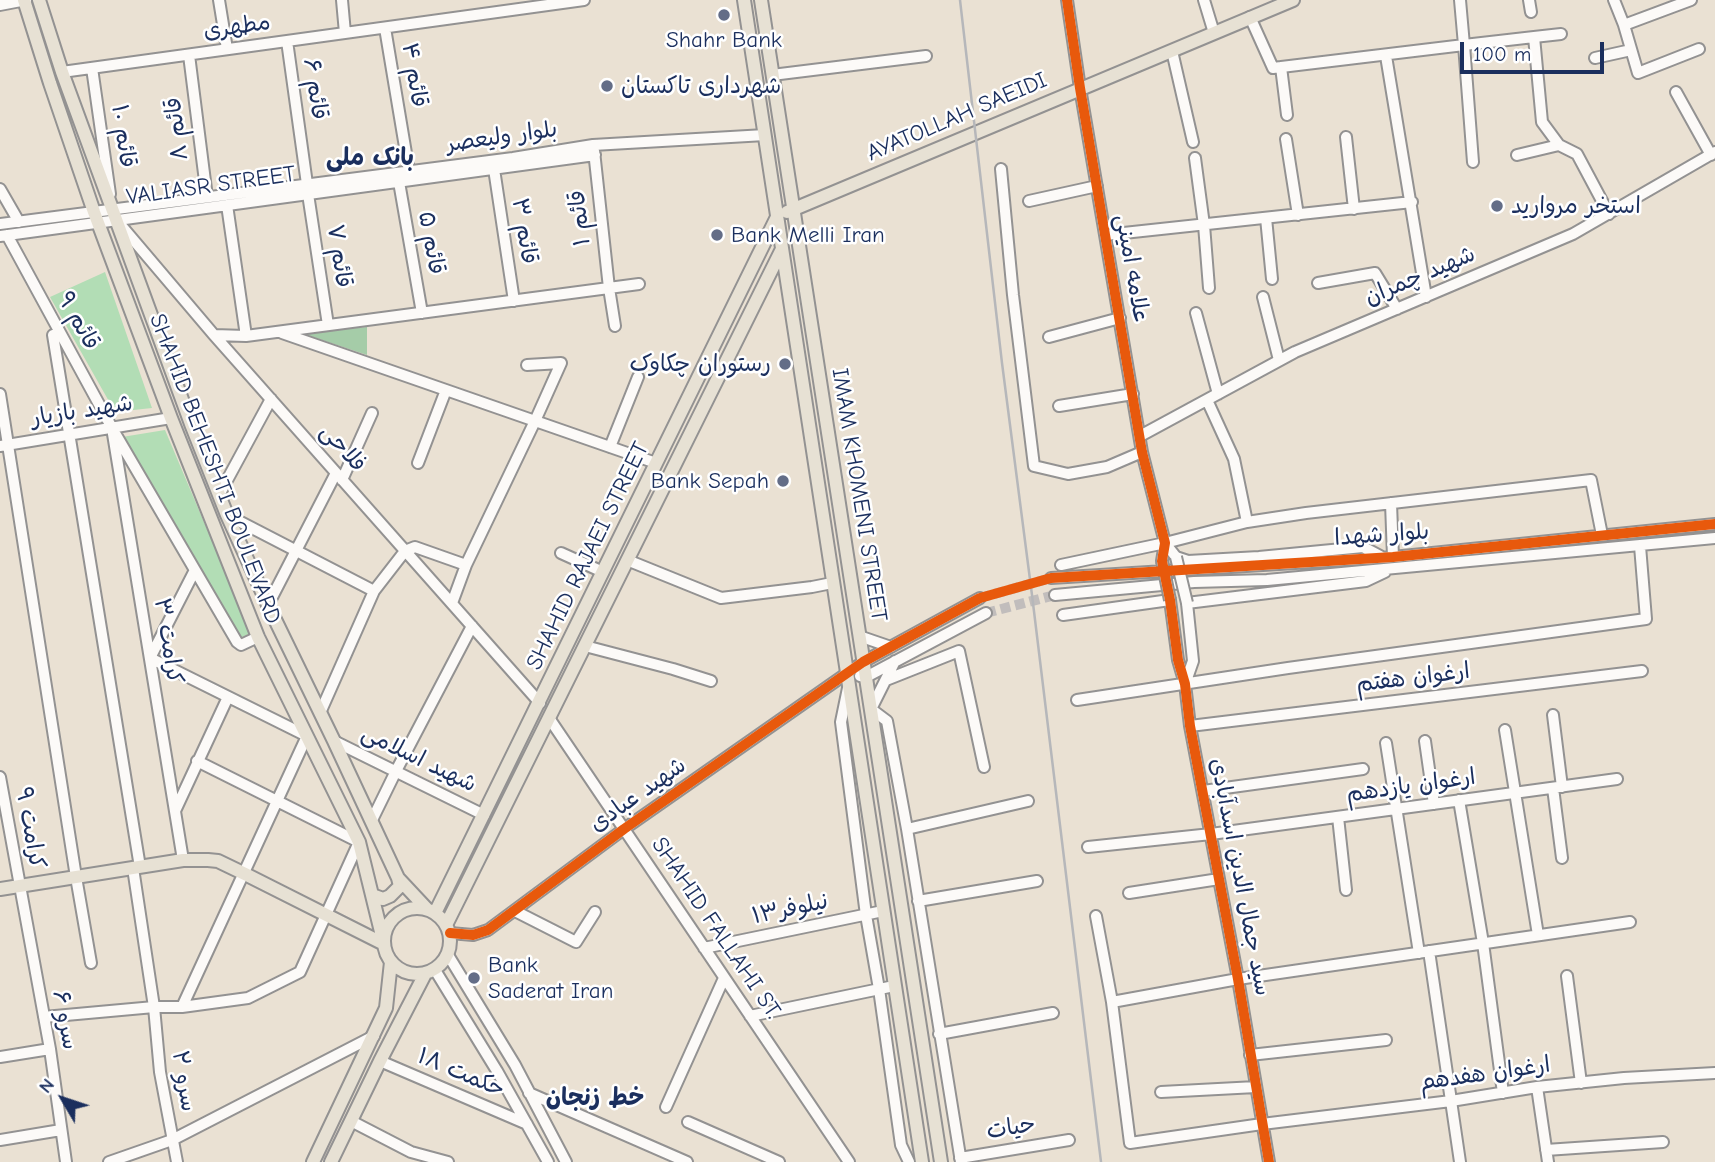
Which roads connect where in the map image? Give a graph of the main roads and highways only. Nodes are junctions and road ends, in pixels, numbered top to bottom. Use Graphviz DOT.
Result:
graph roads {
  1 [pos="25,0"];
  2 [pos="38,0"];
  3 [pos="744,0"];
  4 [pos="761,0"];
  5 [pos="1293,0"];
  6 [pos="793,209"];
  7 [pos="778,216"];
  8 [pos="797,235"];
  9 [pos="781,251"];
  10 [pos="759,296"];
  11 [pos="788,296"];
  12 [pos="824,405"];
  13 [pos="806,408"];
  14 [pos="831,455"];
  15 [pos="813,456"];
  16 [pos="398,877"];
  17 [pos="0,889"];
  18 [pos="372,895"];
  19 [pos="431,911"];
  20 [pos="448,929"];
  21 [pos="384,944"];
  22 [pos="391,962"];
  23 [pos="430,972"];
  24 [pos="313,1162"];
  25 [pos="331,1162"];
  26 [pos="922,1162"];
  27 [pos="941,1162"];
  1 -- 18 [label="main road, SHAHID BEHESHTI BOULEVARD"];
  2 -- 16 [label="main road, SHAHID BEHESHTI BOULEVARD"];
  3 -- 7 [label="main road, IMAM KHOMENI STREET"];
  4 -- 6 [label="main road, IMAM KHOMENI STREET"];
  5 -- 6 [label="main road, AYATOLLAH SAEIDI"];
  6 -- 7 [label="main road, AYATOLLAH SAEIDI"];
  6 -- 8 [label="main road, IMAM KHOMENI STREET"];
  7 -- 9 [label="main road, IMAM KHOMENI STREET"];
  7 -- 19 [label="main road, SHAHID RAJAEI STREET"];
  8 -- 9 [label="main road"];
  8 -- 12 [label="main road, IMAM KHOMENI STREET"];
  9 -- 10 [label="main road, SHAHID RAJAEI STREET"];
  9 -- 11 [label="main road, IMAM KHOMENI STREET"];
  10 -- 11 [label="main road"];
  10 -- 20 [label="main road, SHAHID RAJAEI STREET"];
  11 -- 13 [label="main road, IMAM KHOMENI STREET"];
  12 -- 13 [label="main road"];
  12 -- 14 [label="main road, IMAM KHOMENI STREET"];
  13 -- 15 [label="main road, IMAM KHOMENI STREET"];
  14 -- 15 [label="main road"];
  14 -- 27 [label="main road, IMAM KHOMENI STREET"];
  15 -- 26 [label="main road, IMAM KHOMENI STREET"];
  16 -- 18 [label="main road"];
  16 -- 19 [label="main road, SHAHID BEHESHTI BOULEVARD"];
  17 -- 21 [label="main road"];
  18 -- 21 [label="main road, SHAHID BEHESHTI BOULEVARD"];
  19 -- 20 [label="main road"];
  19 -- 21 [label="main road"];
  20 -- 23 [label="main road"];
  21 -- 22 [label="main road"];
  22 -- 23 [label="main road"];
  22 -- 24 [label="main road"];
  23 -- 25 [label="main road"];
}
